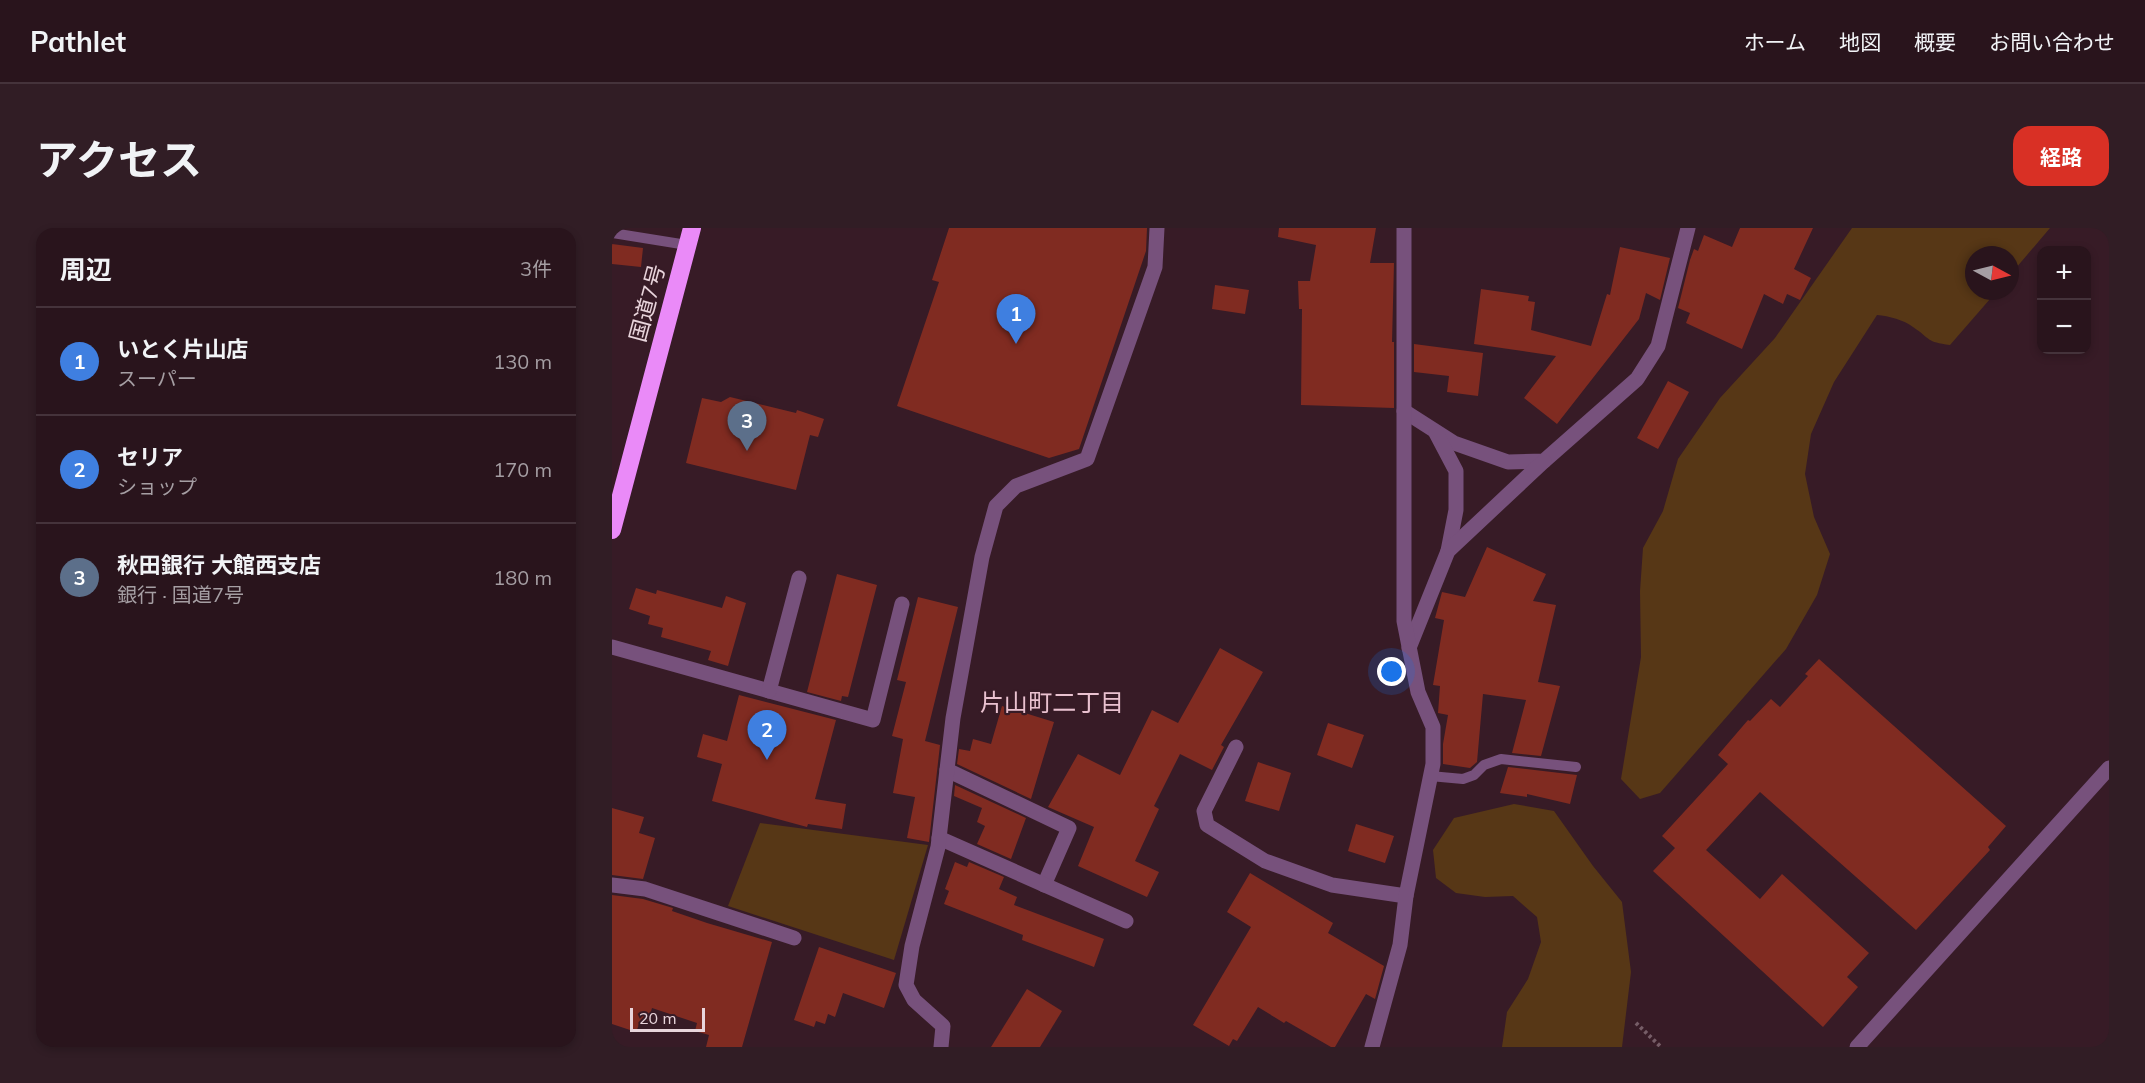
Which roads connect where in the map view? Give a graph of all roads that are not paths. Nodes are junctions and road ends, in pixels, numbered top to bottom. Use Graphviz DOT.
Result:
graph roads {
  1 [pos="1157,228"];
  2 [pos="1404,228"];
  3 [pos="1688,228"];
  4 [pos="612,233"];
  5 [pos="690,237"];
  6 [pos="1404,411"];
  7 [pos="1434,430"];
  8 [pos="1544,461"];
  9 [pos="612,531"];
  10 [pos="1448,551"];
  11 [pos="799,578"];
  12 [pos="902,604"];
  13 [pos="612,647"];
  14 [pos="1409,648"];
  15 [pos="769,691"];
  16 [pos="1236,747"];
  17 [pos="1576,767"];
  18 [pos="2109,768"];
  19 [pos="947,770"];
  20 [pos="1430,776"];
  21 [pos="939,838"];
  22 [pos="612,885"];
  23 [pos="1044,885"];
  24 [pos="1406,896"];
  25 [pos="1126,921"];
  26 [pos="794,938"];
  27 [pos="941,1047"];
  28 [pos="1372,1047"];
  29 [pos="1857,1047"];
  1 -- 19 [label="street"];
  2 -- 6 [label="street"];
  3 -- 8 [label="street"];
  4 -- 5 [label="lane"];
  5 -- 9 [label="highway, 国道7号"];
  6 -- 7 [label="street"];
  6 -- 14 [label="street"];
  7 -- 8 [label="street"];
  7 -- 10 [label="street"];
  8 -- 10 [label="street"];
  10 -- 14 [label="street"];
  11 -- 15 [label="street"];
  12 -- 15 [label="street"];
  13 -- 15 [label="street"];
  14 -- 20 [label="street"];
  16 -- 24 [label="street"];
  17 -- 20 [label="lane"];
  18 -- 29 [label="street"];
  19 -- 21 [label="street"];
  19 -- 23 [label="street"];
  20 -- 24 [label="street"];
  21 -- 23 [label="street"];
  21 -- 27 [label="street"];
  22 -- 26 [label="street"];
  23 -- 25 [label="street"];
  24 -- 28 [label="street"];
}
